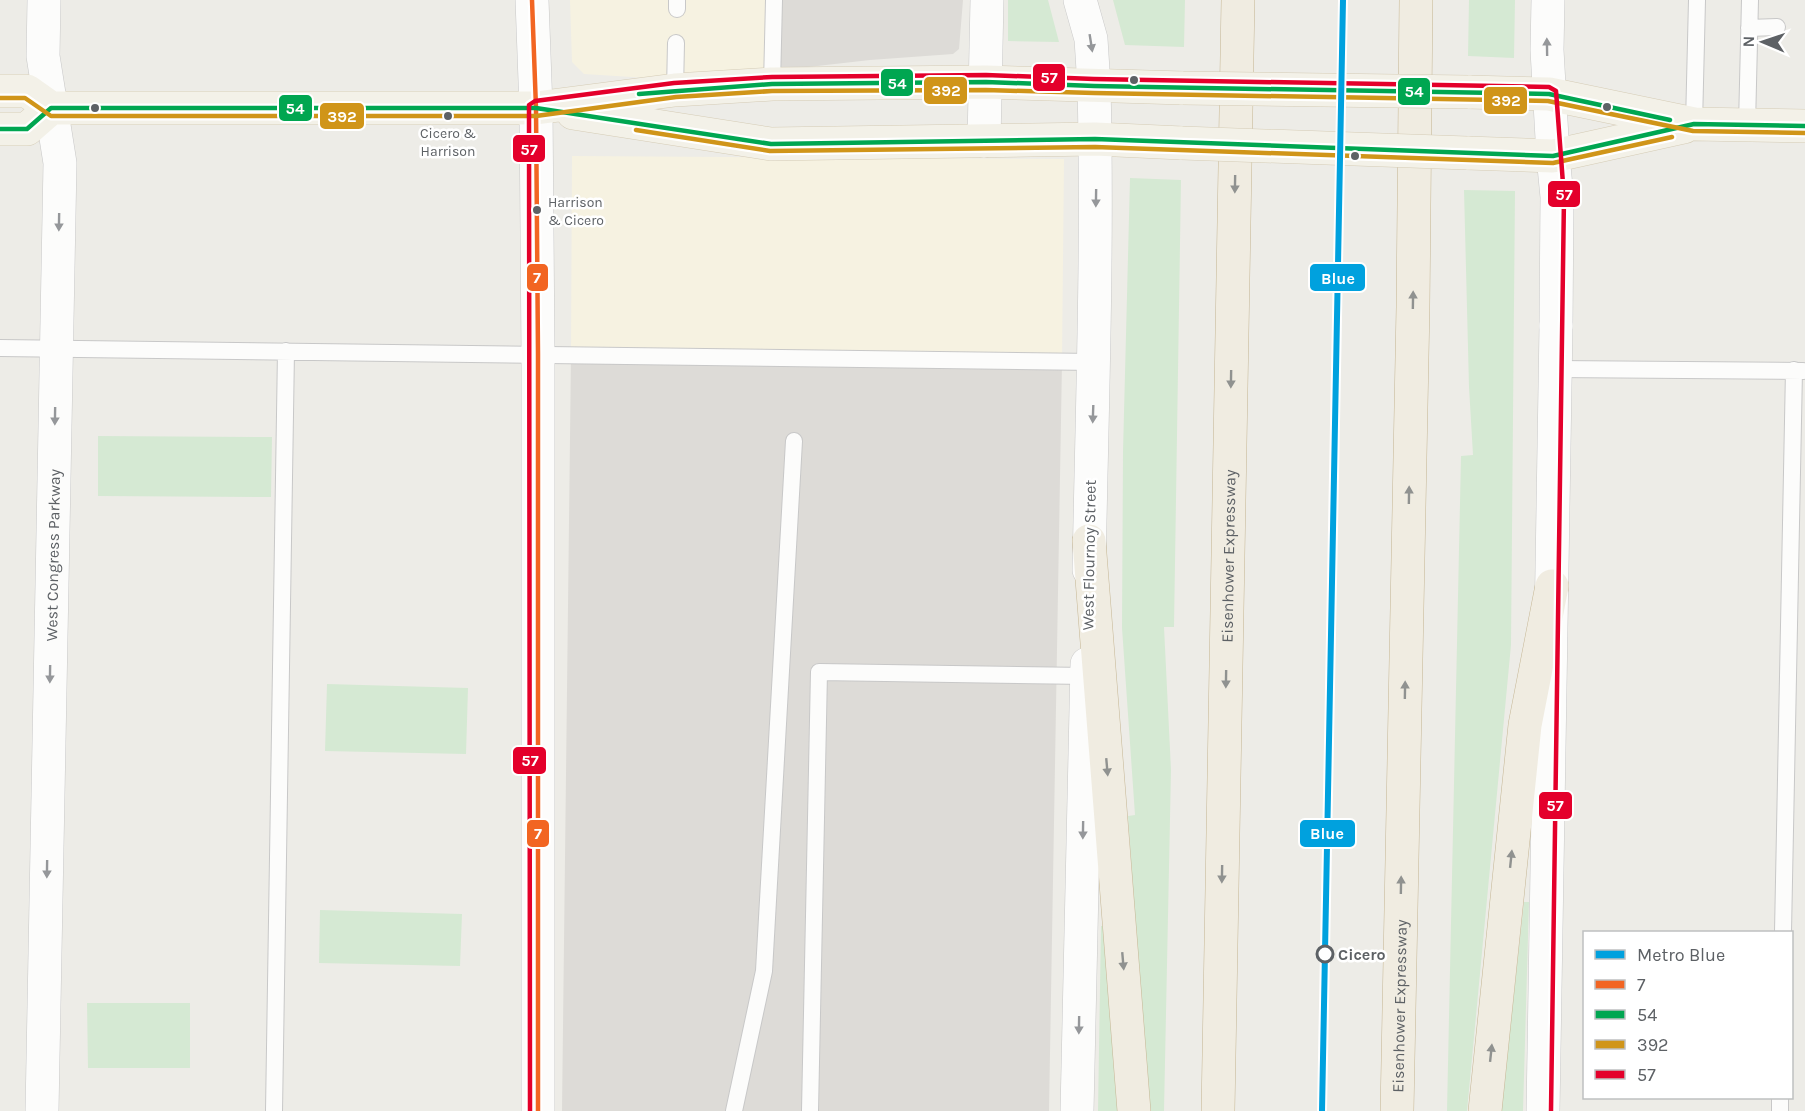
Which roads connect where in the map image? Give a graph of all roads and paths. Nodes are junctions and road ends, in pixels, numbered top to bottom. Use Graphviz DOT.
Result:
graph roads {
  1 [pos="44,0"];
  2 [pos="532,0"];
  3 [pos="774,0"];
  4 [pos="987,0"];
  5 [pos="1080,0"];
  6 [pos="1238,0"];
  7 [pos="1416,0"];
  8 [pos="1548,0"];
  9 [pos="1697,0"];
  10 [pos="1750,0"];
  11 [pos="1777,27"];
  12 [pos="1749,28"];
  13 [pos="676,44"];
  14 [pos="986,82"];
  15 [pos="772,84"];
  16 [pos="1094,86"];
  17 [pos="675,90"];
  18 [pos="0,91"];
  19 [pos="1549,94"];
  20 [pos="51,108"];
  21 [pos="536,108"];
  22 [pos="1694,124"];
  23 [pos="1747,125"];
  24 [pos="1805,126"];
  25 [pos="0,129"];
  26 [pos="1095,139"];
  27 [pos="984,141"];
  28 [pos="1553,156"];
  29 [pos="0,348"];
  30 [pos="56,349"];
  31 [pos="286,351"];
  32 [pos="538,354"];
  33 [pos="1094,362"];
  34 [pos="1555,369"];
  35 [pos="1800,370"];
  36 [pos="794,441"];
  37 [pos="1089,541"];
  38 [pos="1552,586"];
  39 [pos="1087,676"];
  40 [pos="1783,931"];
  41 [pos="42,1111"];
  42 [pos="274,1111"];
  43 [pos="538,1111"];
  44 [pos="734,1111"];
  45 [pos="810,1111"];
  46 [pos="1077,1111"];
  47 [pos="1134,1111"];
  48 [pos="1218,1111"];
  49 [pos="1397,1111"];
  50 [pos="1485,1111"];
  51 [pos="1543,1111"];
  1 -- 20 [label="street, West Congress Parkway"];
  2 -- 21 [label="street"];
  3 -- 15 [label="lane"];
  4 -- 14 [label="street"];
  5 -- 16 [label="street, West Flournoy Street, one-way"];
  6 -- 48 [label="highway, Eisenhower Expressway, one-way"];
  49 -- 7 [label="highway, Eisenhower Expressway, one-way"];
  19 -- 8 [label="street, one-way"];
  9 -- 22 [label="lane"];
  10 -- 12 [label="lane"];
  11 -- 12 [label="lane"];
  12 -- 23 [label="lane"];
  13 -- 17 [label="lane"];
  14 -- 15 [label="main road"];
  14 -- 16 [label="main road"];
  14 -- 27 [label="street"];
  15 -- 17 [label="main road"];
  16 -- 19 [label="main road, bridge"];
  16 -- 26 [label="street, West Flournoy Street"];
  17 -- 21 [label="main road"];
  18 -- 20 [label="main road"];
  19 -- 22 [label="main road"];
  19 -- 28 [label="street"];
  20 -- 21 [label="main road"];
  20 -- 25 [label="main road"];
  20 -- 30 [label="street, West Congress Parkway, one-way"];
  21 -- 27 [label="main road"];
  21 -- 32 [label="street"];
  22 -- 23 [label="main road"];
  22 -- 28 [label="main road"];
  23 -- 24 [label="main road"];
  26 -- 27 [label="main road"];
  26 -- 28 [label="main road, bridge"];
  26 -- 33 [label="street, West Flournoy Street, one-way"];
  28 -- 34 [label="street"];
  29 -- 30 [label="lane"];
  30 -- 31 [label="lane"];
  30 -- 41 [label="street, West Congress Parkway, one-way"];
  31 -- 32 [label="lane"];
  31 -- 42 [label="lane"];
  32 -- 33 [label="lane"];
  32 -- 43 [label="street"];
  33 -- 37 [label="street, West Flournoy Street, one-way"];
  34 -- 35 [label="lane"];
  34 -- 38 [label="street"];
  35 -- 40 [label="lane"];
  36 -- 44 [label="lane"];
  37 -- 39 [label="street, West Flournoy Street"];
  37 -- 47 [label="highway, one-way"];
  50 -- 38 [label="highway, one-way"];
  38 -- 51 [label="street"];
  39 -- 45 [label="lane"];
  39 -- 46 [label="street, West Flournoy Street, one-way"];
}
